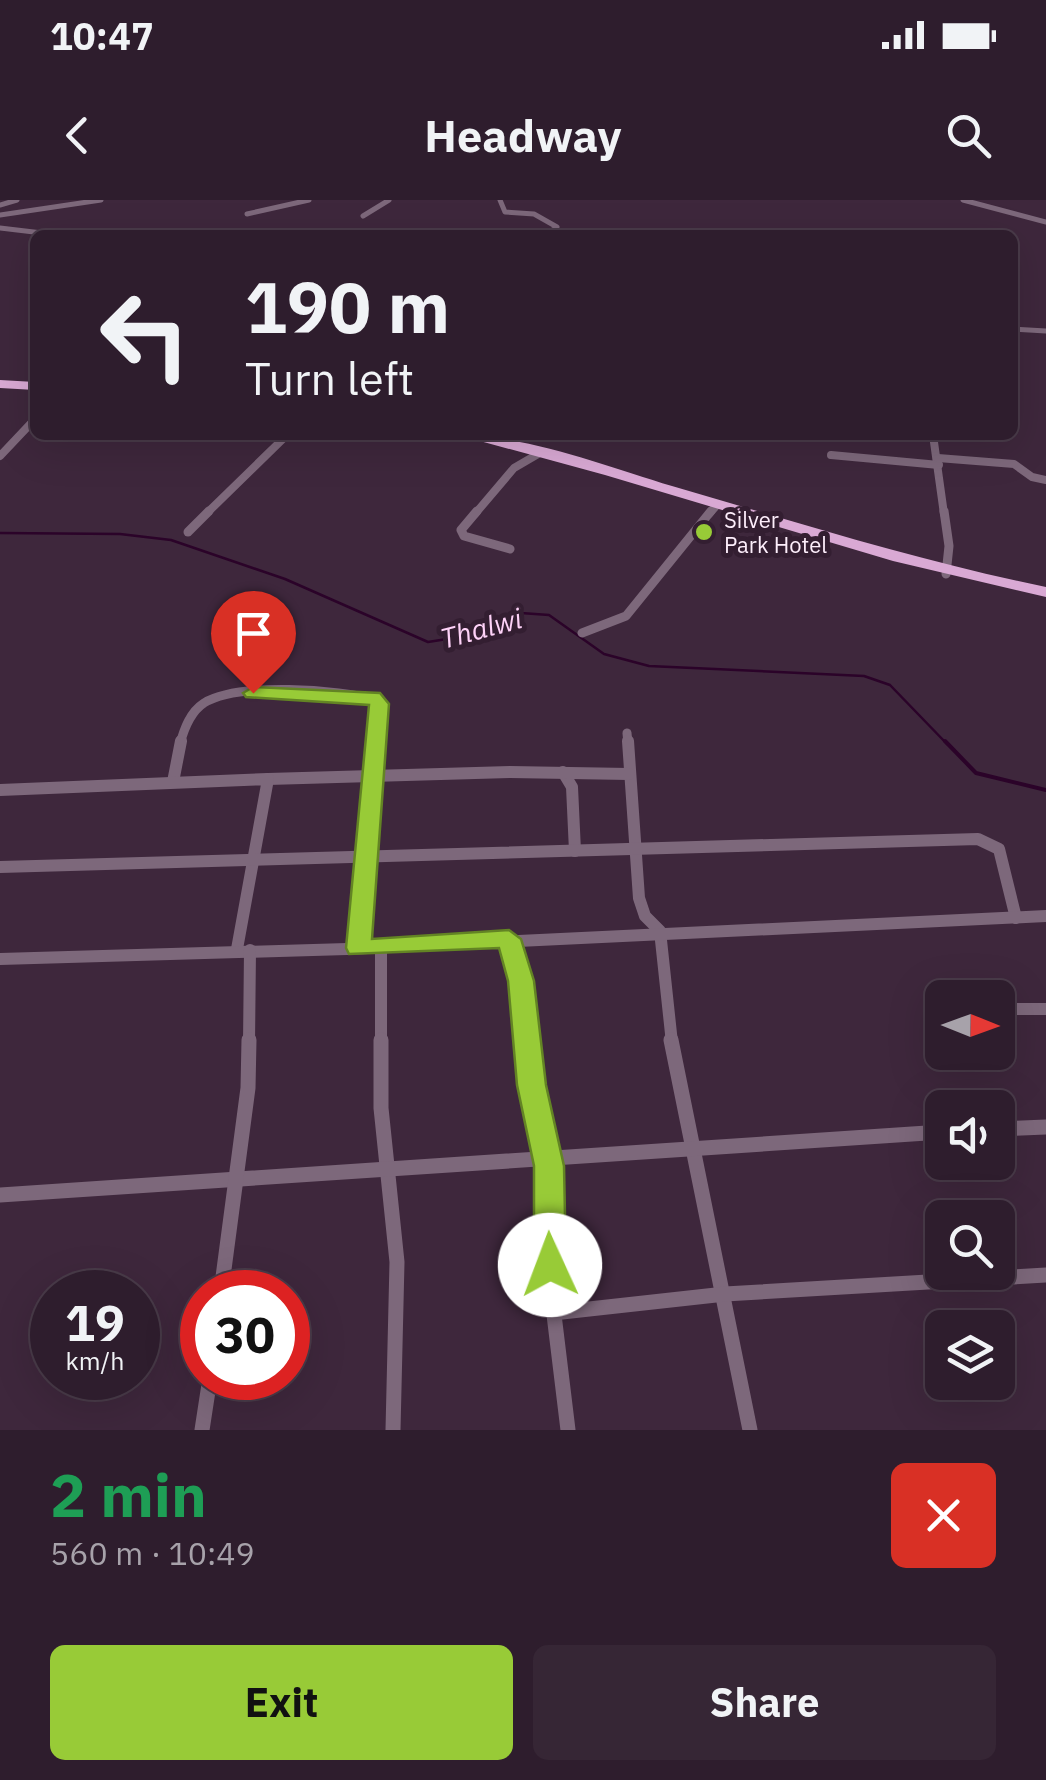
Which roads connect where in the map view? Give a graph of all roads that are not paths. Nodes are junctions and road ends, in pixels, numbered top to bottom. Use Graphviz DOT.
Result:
graph roads {
  1 [pos="18,200"];
  2 [pos="100,200"];
  3 [pos="309,200"];
  4 [pos="390,200"];
  5 [pos="500,200"];
  6 [pos="962,200"];
  7 [pos="0,205"];
  8 [pos="0,214"];
  9 [pos="247,214"];
  10 [pos="363,216"];
  11 [pos="1046,222"];
  12 [pos="0,228"];
  13 [pos="552,230"];
  14 [pos="30,232"];
  15 [pos="1018,329"];
  16 [pos="1046,331"];
  17 [pos="0,384"];
  18 [pos="30,386"];
  19 [pos="30,424"];
  20 [pos="282,440"];
  21 [pos="483,440"];
  22 [pos="935,440"];
  23 [pos="538,454"];
  24 [pos="0,456"];
  25 [pos="831,456"];
  26 [pos="939,462"];
  27 [pos="1046,480"];
  28 [pos="717,505"];
  29 [pos="188,532"];
  30 [pos="510,549"];
  31 [pos="946,574"];
  32 [pos="1046,592"];
  33 [pos="582,633"];
  34 [pos="627,732"];
  35 [pos="563,772"];
  36 [pos="629,774"];
  37 [pos="373,778"];
  38 [pos="268,779"];
  39 [pos="173,782"];
  40 [pos="0,790"];
  41 [pos="637,848"];
  42 [pos="575,851"];
  43 [pos="369,860"];
  44 [pos="251,862"];
  45 [pos="0,867"];
  46 [pos="1046,916"];
  47 [pos="1016,918"];
  48 [pos="660,930"];
  49 [pos="509,939"];
  50 [pos="381,946"];
  51 [pos="358,948"];
  52 [pos="243,950"];
  53 [pos="0,959"];
  54 [pos="1015,1009"];
  55 [pos="1046,1009"];
  56 [pos="1046,1128"];
  57 [pos="1015,1129"];
  58 [pos="925,1133"];
  59 [pos="689,1149"];
  60 [pos="547,1156"];
  61 [pos="385,1170"];
  62 [pos="238,1177"];
  63 [pos="0,1195"];
  64 [pos="225,1270"];
  65 [pos="1046,1275"];
  66 [pos="725,1294"];
  67 [pos="553,1313"];
  68 [pos="207,1400"];
  69 [pos="202,1430"];
  70 [pos="394,1430"];
  71 [pos="568,1430"];
  72 [pos="750,1430"];
  1 -- 7 [label="street"];
  2 -- 8 [label="street"];
  3 -- 9 [label="street"];
  4 -- 10 [label="street"];
  5 -- 13 [label="street"];
  6 -- 11 [label="street"];
  12 -- 14 [label="street"];
  15 -- 16 [label="street"];
  17 -- 18 [label="highway"];
  19 -- 24 [label="street"];
  20 -- 29 [label="street"];
  21 -- 23 [label="highway"];
  22 -- 26 [label="street"];
  23 -- 28 [label="highway"];
  23 -- 30 [label="street"];
  25 -- 26 [label="street"];
  26 -- 27 [label="street"];
  26 -- 31 [label="street"];
  28 -- 31 [label="highway"];
  28 -- 33 [label="street"];
  31 -- 32 [label="highway"];
  34 -- 36 [label="street"];
  35 -- 36 [label="street"];
  35 -- 37 [label="street"];
  35 -- 42 [label="street"];
  36 -- 41 [label="street"];
  37 -- 38 [label="street"];
  37 -- 39 [label="street"];
  37 -- 43 [label="street"];
  38 -- 39 [label="street"];
  38 -- 44 [label="street"];
  39 -- 40 [label="street"];
  41 -- 42 [label="street"];
  41 -- 47 [label="street"];
  41 -- 48 [label="street"];
  42 -- 43 [label="street"];
  43 -- 44 [label="street"];
  43 -- 51 [label="street"];
  44 -- 45 [label="street"];
  44 -- 52 [label="street"];
  46 -- 47 [label="street"];
  47 -- 48 [label="street"];
  48 -- 49 [label="street"];
  48 -- 59 [label="street"];
  49 -- 50 [label="street"];
  49 -- 60 [label="street"];
  50 -- 51 [label="street"];
  50 -- 61 [label="street"];
  51 -- 52 [label="street"];
  52 -- 53 [label="street"];
  52 -- 62 [label="street"];
  54 -- 55 [label="street"];
  56 -- 57 [label="street"];
  58 -- 59 [label="street"];
  59 -- 60 [label="street"];
  59 -- 66 [label="street"];
  60 -- 61 [label="street"];
  60 -- 67 [label="street"];
  61 -- 62 [label="street"];
  61 -- 70 [label="street"];
  62 -- 63 [label="street"];
  62 -- 64 [label="street"];
  65 -- 66 [label="street"];
  66 -- 67 [label="street"];
  66 -- 72 [label="street"];
  67 -- 71 [label="street"];
  68 -- 69 [label="street"];
}
